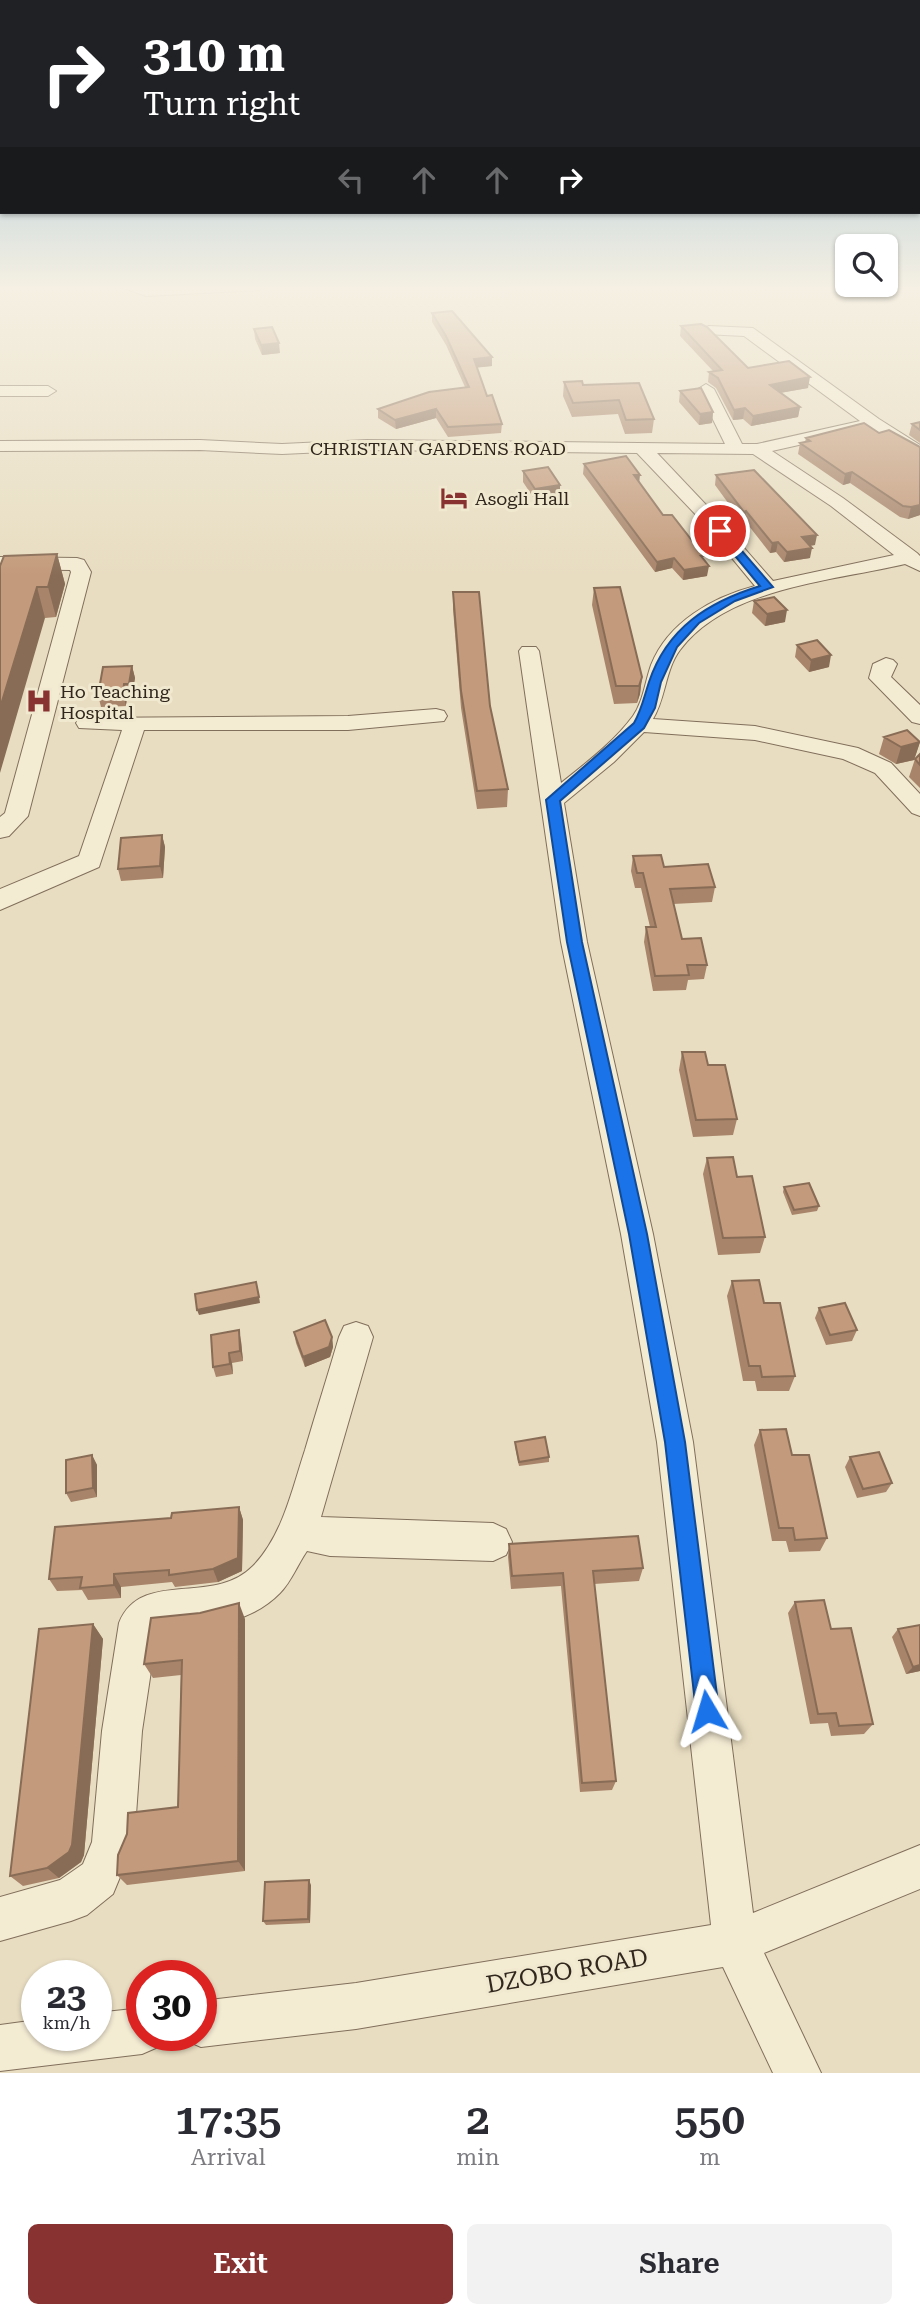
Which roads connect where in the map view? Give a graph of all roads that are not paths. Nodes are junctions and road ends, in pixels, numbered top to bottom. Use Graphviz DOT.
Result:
graph roads {
  1 [pos="818,383"];
  2 [pos="706,389"];
  3 [pos="0,391"];
  4 [pos="48,391"];
  5 [pos="873,423"];
  6 [pos="0,446"];
  7 [pos="643,449"];
  8 [pos="736,449"];
  9 [pos="757,449"];
  10 [pos="920,452"];
  11 [pos="915,562"];
  12 [pos="0,563"];
  13 [pos="767,587"];
  14 [pos="529,651"];
  15 [pos="886,664"];
  16 [pos="436,716"];
  17 [pos="88,723"];
  18 [pos="135,723"];
  19 [pos="639,725"];
  20 [pos="916,728"];
  21 [pos="885,743"];
  22 [pos="850,753"];
  23 [pos="553,800"];
  24 [pos="920,807"];
  25 [pos="0,830"];
  26 [pos="0,901"];
  27 [pos="356,1337"];
  28 [pos="298,1531"];
  29 [pos="493,1542"];
  30 [pos="920,1867"];
  31 [pos="0,1919"];
  32 [pos="735,1943"];
  33 [pos="217,2023"];
  34 [pos="126,2033"];
  35 [pos="0,2048"];
  36 [pos="797,2073"];
  1 -- 5 [label="street"];
  2 -- 8 [label="street"];
  3 -- 4 [label="street"];
  5 -- 9 [label="street, CHRISTIAN GARDENS ROAD"];
  5 -- 10 [label="street"];
  6 -- 7 [label="street, CHRISTIAN GARDENS ROAD"];
  7 -- 8 [label="street, CHRISTIAN GARDENS ROAD"];
  7 -- 13 [label="street"];
  8 -- 9 [label="street, CHRISTIAN GARDENS ROAD"];
  9 -- 11 [label="street"];
  11 -- 13 [label="street"];
  12 -- 25 [label="street"];
  13 -- 19 [label="street"];
  14 -- 23 [label="street"];
  15 -- 20 [label="street"];
  16 -- 18 [label="street"];
  17 -- 18 [label="street"];
  18 -- 26 [label="street"];
  19 -- 22 [label="street"];
  19 -- 23 [label="street"];
  21 -- 22 [label="street"];
  22 -- 24 [label="street"];
  23 -- 32 [label="street"];
  27 -- 28 [label="street"];
  28 -- 29 [label="street"];
  28 -- 31 [label="street"];
  30 -- 32 [label="street, DZOBO ROAD"];
  32 -- 33 [label="street, DZOBO ROAD"];
  32 -- 36 [label="street"];
  34 -- 35 [label="street"];
}
